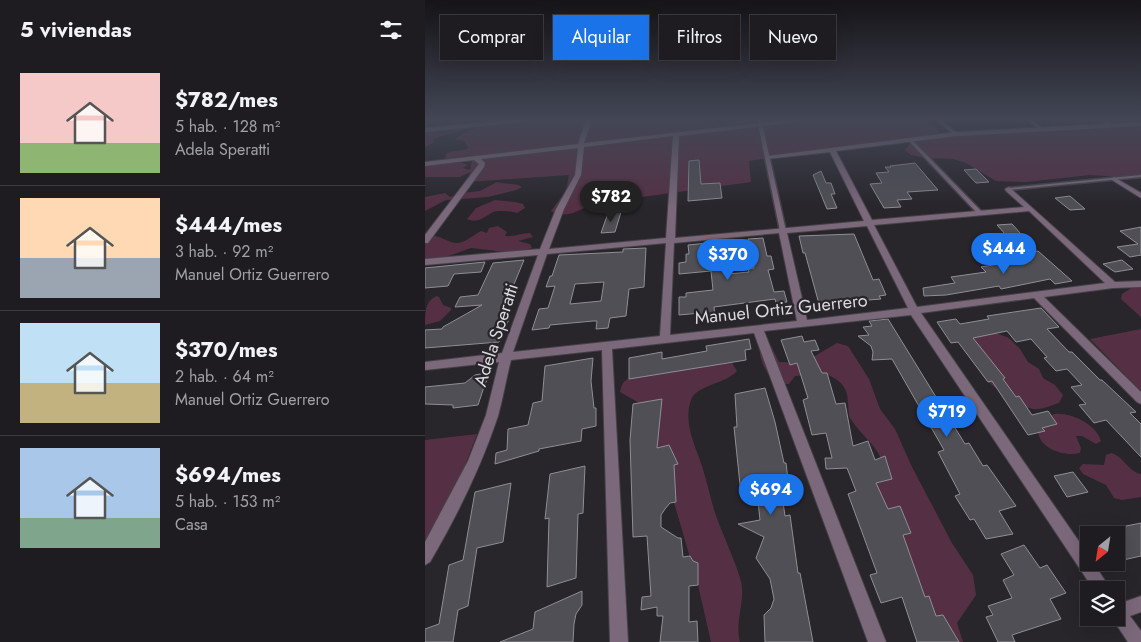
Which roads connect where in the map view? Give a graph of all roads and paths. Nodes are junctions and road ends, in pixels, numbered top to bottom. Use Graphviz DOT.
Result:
graph roads {
  1 [pos="543,149"];
  2 [pos="581,149"];
  3 [pos="675,149"];
  4 [pos="765,149"];
  5 [pos="841,149"];
  6 [pos="919,149"];
  7 [pos="833,150"];
  8 [pos="475,158"];
  9 [pos="767,158"];
  10 [pos="425,164"];
  11 [pos="1141,176"];
  12 [pos="1114,179"];
  13 [pos="1009,189"];
  14 [pos="1141,196"];
  15 [pos="1029,209"];
  16 [pos="980,213"];
  17 [pos="868,223"];
  18 [pos="783,230"];
  19 [pos="670,240"];
  20 [pos="425,241"];
  21 [pos="543,252"];
  22 [pos="425,262"];
  23 [pos="1141,284"];
  24 [pos="1113,285"];
  25 [pos="1037,296"];
  26 [pos="914,312"];
  27 [pos="803,324"];
  28 [pos="758,329"];
  29 [pos="665,339"];
  30 [pos="607,346"];
  31 [pos="506,357"];
  32 [pos="425,366"];
  33 [pos="1141,399"];
  34 [pos="425,557"];
  35 [pos="1097,581"];
  36 [pos="1141,604"];
  37 [pos="1125,609"];
  38 [pos="1125,623"];
  39 [pos="619,642"];
  40 [pos="877,642"];
  41 [pos="1138,642"];
  1 -- 8 [label="street"];
  2 -- 21 [label="street, Adela Speratti"];
  3 -- 19 [label="street"];
  4 -- 9 [label="lane"];
  5 -- 7 [label="street"];
  6 -- 16 [label="lane"];
  7 -- 9 [label="street"];
  7 -- 17 [label="street"];
  8 -- 10 [label="street"];
  8 -- 20 [label="street"];
  9 -- 18 [label="lane"];
  11 -- 12 [label="lane"];
  12 -- 13 [label="lane"];
  12 -- 14 [label="street"];
  13 -- 15 [label="street"];
  15 -- 16 [label="street"];
  15 -- 24 [label="street"];
  16 -- 17 [label="street"];
  17 -- 18 [label="street"];
  17 -- 26 [label="street"];
  18 -- 19 [label="street"];
  18 -- 27 [label="street"];
  19 -- 21 [label="street"];
  19 -- 29 [label="street"];
  21 -- 22 [label="street"];
  21 -- 31 [label="street, Adela Speratti"];
  23 -- 24 [label="street, Manuel Ortiz Guerrero"];
  24 -- 25 [label="street, Manuel Ortiz Guerrero"];
  25 -- 26 [label="street, Manuel Ortiz Guerrero"];
  25 -- 33 [label="street"];
  26 -- 27 [label="street, Manuel Ortiz Guerrero"];
  26 -- 35 [label="street"];
  27 -- 28 [label="street, Manuel Ortiz Guerrero"];
  28 -- 29 [label="street, Manuel Ortiz Guerrero"];
  28 -- 40 [label="street"];
  29 -- 30 [label="street, Manuel Ortiz Guerrero"];
  30 -- 31 [label="street, Manuel Ortiz Guerrero"];
  30 -- 39 [label="street"];
  31 -- 32 [label="street, Manuel Ortiz Guerrero"];
  31 -- 34 [label="street, Adela Speratti"];
  36 -- 37 [label="street"];
  38 -- 41 [label="street"];
}
